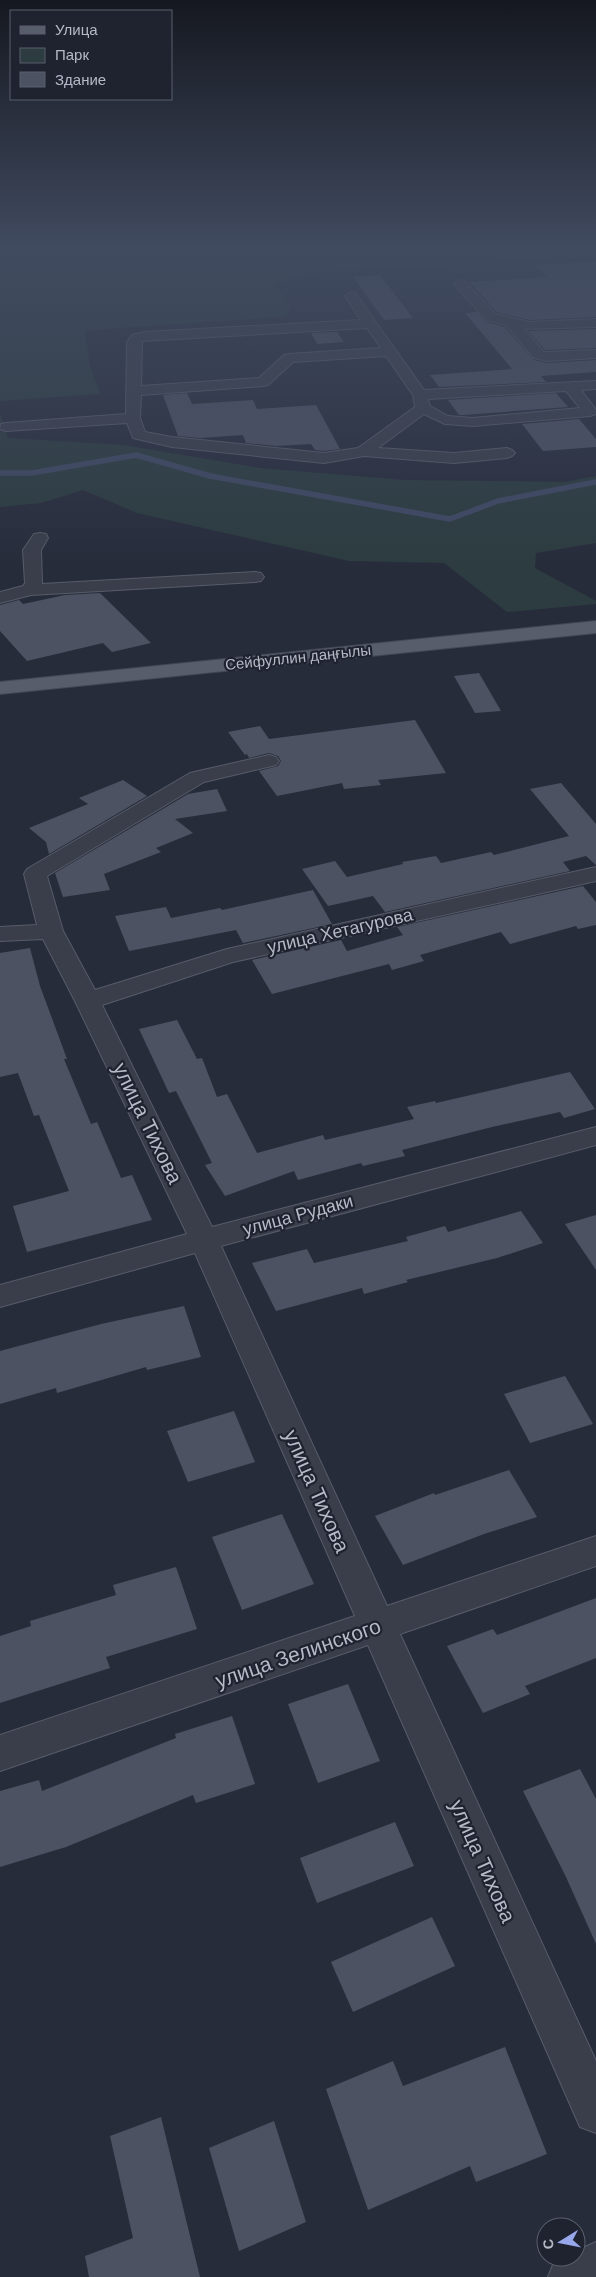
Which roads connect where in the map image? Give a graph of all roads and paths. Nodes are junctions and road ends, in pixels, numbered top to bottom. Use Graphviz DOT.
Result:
graph roads {
  1 [pos="134,354"];
  2 [pos="351,354"];
  3 [pos="389,354"];
  4 [pos="538,354"];
  5 [pos="592,354"];
  6 [pos="596,385"];
  7 [pos="570,386"];
  8 [pos="133,391"];
  9 [pos="421,402"];
  10 [pos="133,418"];
  11 [pos="6,427"];
  12 [pos="363,451"];
  13 [pos="507,453"];
  14 [pos="40,538"];
  15 [pos="255,577"];
  16 [pos="30,590"];
  17 [pos="0,598"];
  18 [pos="596,627"];
  19 [pos="0,688"];
  20 [pos="269,762"];
  21 [pos="596,874"];
  22 [pos="51,931"];
  23 [pos="0,934"];
  24 [pos="88,1001"];
  25 [pos="596,1136"];
  26 [pos="204,1240"];
  27 [pos="0,1296"];
  28 [pos="596,1551"];
  29 [pos="378,1626"];
  30 [pos="0,1753"];
  31 [pos="596,2111"];
  32 [pos="596,2266"];
  33 [pos="572,2277"];
  1 -- 8 [label="street"];
  2 -- 8 [label="street"];
  3 -- 9 [label="street"];
  4 -- 5 [label="street"];
  6 -- 7 [label="street"];
  7 -- 9 [label="street"];
  7 -- 9 [label="street"];
  8 -- 10 [label="street"];
  9 -- 12 [label="street"];
  10 -- 11 [label="street"];
  10 -- 12 [label="street"];
  12 -- 13 [label="street"];
  14 -- 16 [label="street"];
  15 -- 16 [label="street"];
  16 -- 17 [label="street"];
  18 -- 19 [label="main road, Сейфуллин даңғылы"];
  20 -- 22 [label="street, улица Тихова"];
  21 -- 24 [label="street, улица Хетагурова"];
  22 -- 23 [label="street"];
  22 -- 24 [label="street, улица Тихова"];
  24 -- 26 [label="street, улица Тихова"];
  25 -- 26 [label="street, улица Рудаки"];
  26 -- 27 [label="street, улица Рудаки"];
  26 -- 29 [label="street, улица Тихова"];
  28 -- 29 [label="street, улица Зелинского"];
  29 -- 30 [label="street, улица Зелинского"];
  29 -- 31 [label="street, улица Тихова"];
  32 -- 33 [label="street"];
}
